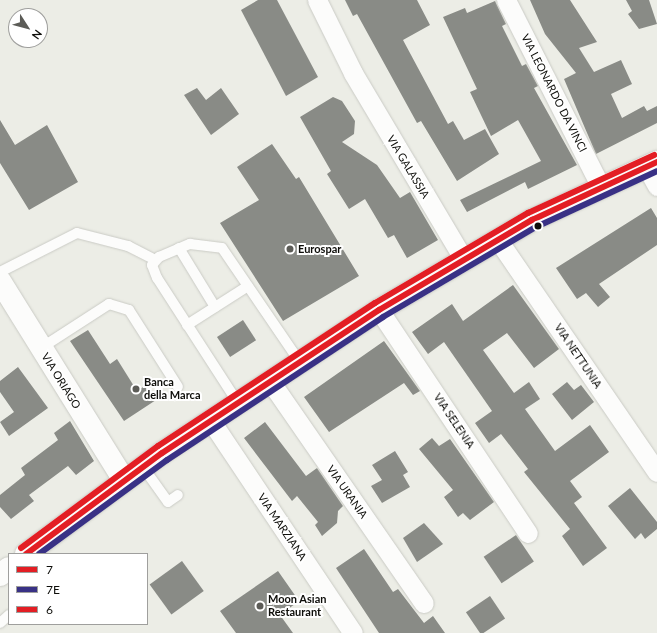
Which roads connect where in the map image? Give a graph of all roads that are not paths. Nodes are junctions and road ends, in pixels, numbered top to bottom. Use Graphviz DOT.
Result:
graph roads {
  1 [pos="316,0"];
  2 [pos="506,0"];
  3 [pos="652,164"];
  4 [pos="600,185"];
  5 [pos="657,186"];
  6 [pos="498,240"];
  7 [pos="179,248"];
  8 [pos="155,260"];
  9 [pos="464,260"];
  10 [pos="0,272"];
  11 [pos="0,281"];
  12 [pos="248,286"];
  13 [pos="215,307"];
  14 [pos="379,310"];
  15 [pos="187,325"];
  16 [pos="41,348"];
  17 [pos="299,361"];
  18 [pos="270,381"];
  19 [pos="178,387"];
  20 [pos="238,403"];
  21 [pos="211,421"];
  22 [pos="143,467"];
  23 [pos="657,472"];
  24 [pos="124,480"];
  25 [pos="178,495"];
  26 [pos="528,533"];
  27 [pos="27,553"];
  28 [pos="8,569"];
  29 [pos="0,575"];
  30 [pos="424,603"];
  31 [pos="8,616"];
  32 [pos="0,623"];
  33 [pos="353,633"];
  1 -- 9 [label="street, VIA GALASSIA"];
  2 -- 4 [label="street, VIA LEONARDO DA VINCI"];
  3 -- 4 [label="street"];
  3 -- 5 [label="street"];
  4 -- 6 [label="street"];
  6 -- 9 [label="street"];
  6 -- 23 [label="street, VIA NETTUNIA"];
  7 -- 8 [label="lane"];
  7 -- 12 [label="lane"];
  7 -- 13 [label="lane"];
  8 -- 10 [label="lane"];
  8 -- 15 [label="lane"];
  9 -- 14 [label="street"];
  11 -- 16 [label="street, VIA ORIAGO"];
  12 -- 13 [label="lane"];
  12 -- 17 [label="lane"];
  13 -- 15 [label="lane"];
  14 -- 17 [label="street"];
  14 -- 26 [label="street, VIA SELENIA"];
  15 -- 20 [label="lane"];
  16 -- 19 [label="lane"];
  16 -- 24 [label="street, VIA ORIAGO"];
  17 -- 18 [label="street"];
  18 -- 20 [label="street"];
  18 -- 30 [label="street, VIA URANIA"];
  20 -- 21 [label="street"];
  21 -- 22 [label="street"];
  21 -- 33 [label="street, VIA MARZIANA"];
  22 -- 24 [label="street"];
  22 -- 25 [label="lane"];
  24 -- 27 [label="street"];
  28 -- 29 [label="street"];
  31 -- 32 [label="lane"];
}
